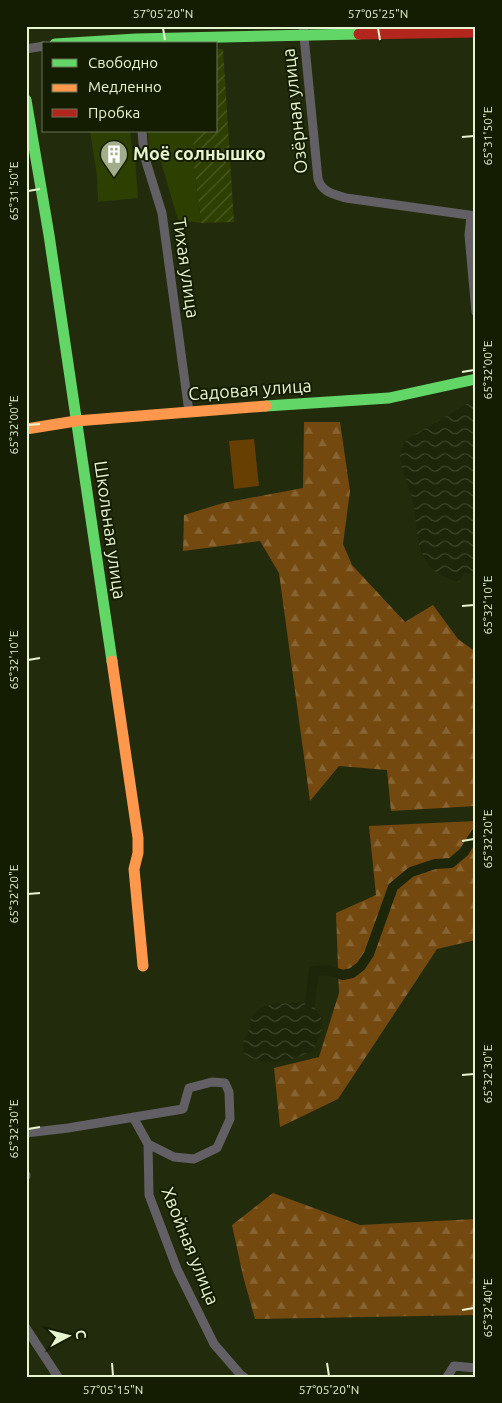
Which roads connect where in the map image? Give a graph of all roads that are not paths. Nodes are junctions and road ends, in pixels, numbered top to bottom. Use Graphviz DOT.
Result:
graph roads {
  1 [pos="303,31"];
  2 [pos="476,32"];
  3 [pos="136,42"];
  4 [pos="42,46"];
  5 [pos="26,50"];
  6 [pos="26,100"];
  7 [pos="142,132"];
  8 [pos="473,216"];
  9 [pos="476,312"];
  10 [pos="476,379"];
  11 [pos="189,412"];
  12 [pos="76,422"];
  13 [pos="26,429"];
  14 [pos="143,966"];
  15 [pos="133,1117"];
  16 [pos="26,1133"];
  17 [pos="148,1144"];
  18 [pos="26,1328"];
  19 [pos="476,1368"];
  20 [pos="58,1377"];
  21 [pos="244,1377"];
  22 [pos="447,1377"];
  1 -- 2 [label="street"];
  1 -- 3 [label="street"];
  1 -- 8 [label="street, Озёрная улица"];
  4 -- 5 [label="street"];
  6 -- 12 [label="street, Школьная улица"];
  7 -- 11 [label="street, Тихая улица"];
  8 -- 9 [label="street"];
  10 -- 11 [label="street, Садовая улица"];
  11 -- 12 [label="street, Садовая улица"];
  12 -- 13 [label="street, Садовая улица"];
  12 -- 14 [label="street, Школьная улица"];
  15 -- 16 [label="street"];
  15 -- 17 [label="street, Хвойная улица"];
  15 -- 17 [label="street"];
  17 -- 21 [label="street, Хвойная улица"];
  18 -- 20 [label="street"];
  19 -- 22 [label="street"];
}
